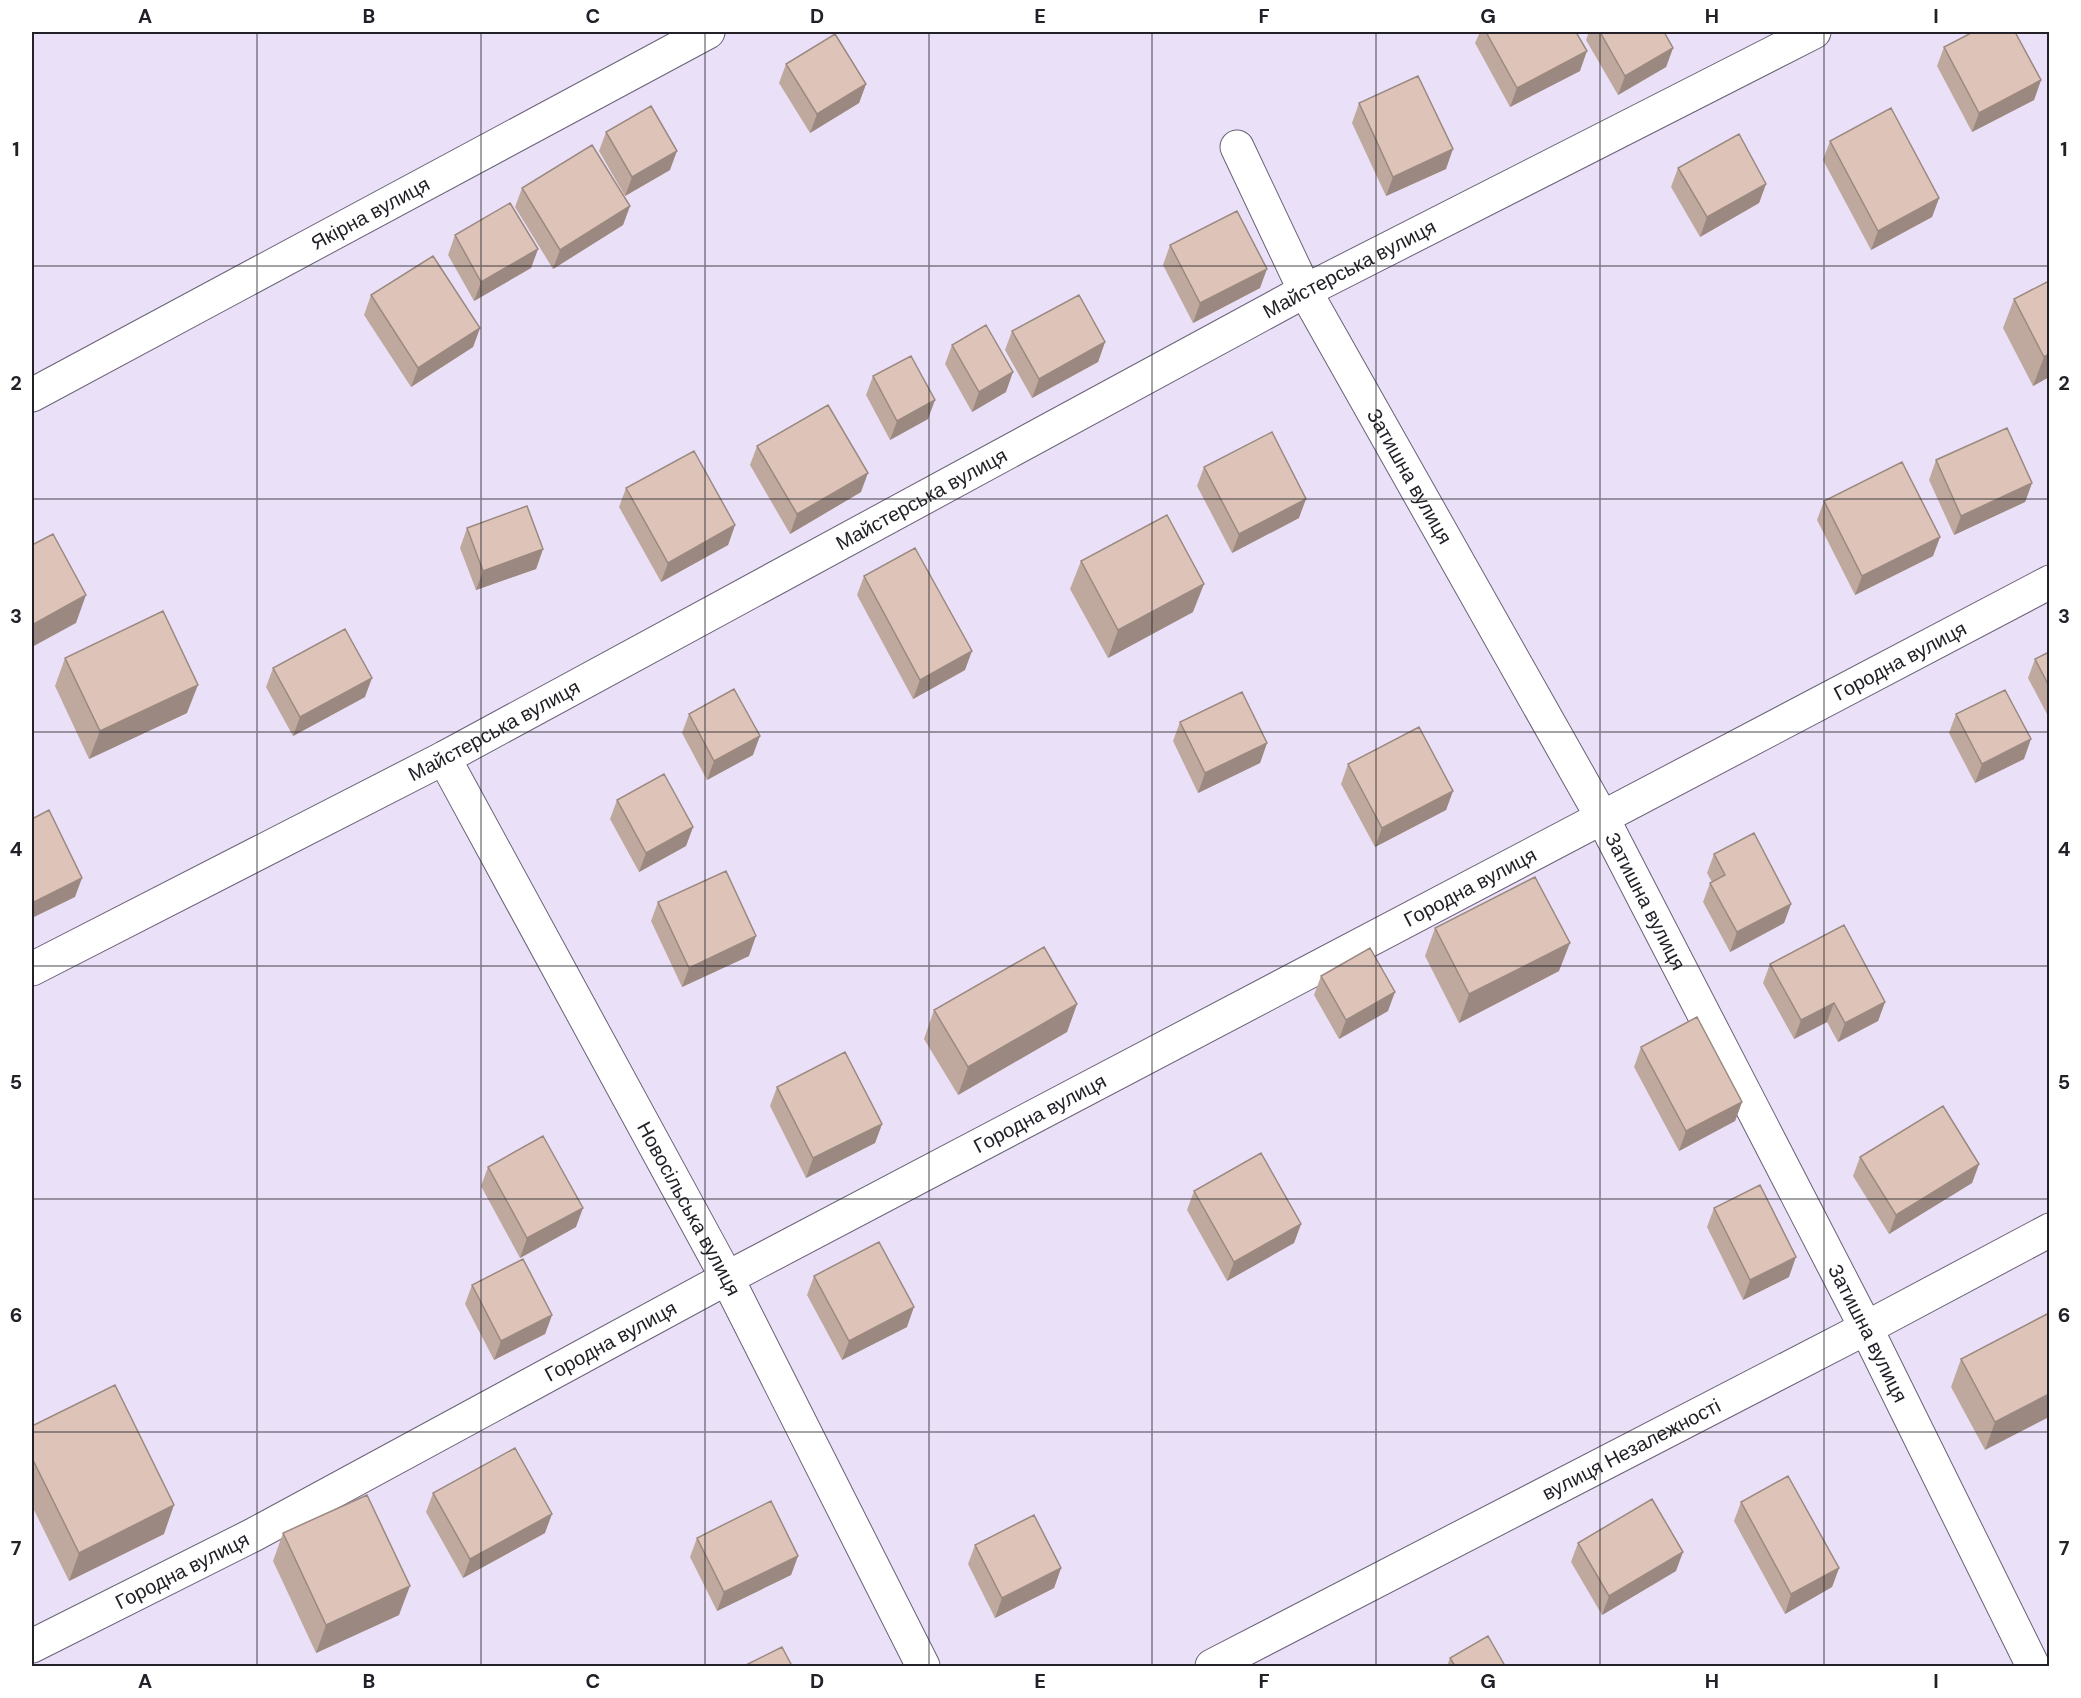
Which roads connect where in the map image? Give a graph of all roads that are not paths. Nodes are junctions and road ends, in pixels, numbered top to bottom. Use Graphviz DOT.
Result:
graph roads {
  1 [pos="708,32"];
  2 [pos="1814,32"];
  3 [pos="1237,147"];
  4 [pos="1305,291"];
  5 [pos="32,395"];
  6 [pos="2049,582"];
  7 [pos="444,758"];
  8 [pos="1603,819"];
  9 [pos="32,969"];
  10 [pos="2049,1230"];
  11 [pos="727,1278"];
  12 [pos="1866,1328"];
  13 [pos="32,1646"];
  14 [pos="923,1666"];
  15 [pos="1212,1666"];
  16 [pos="2033,1666"];
  1 -- 5 [label="street, Якірна вулиця"];
  2 -- 4 [label="street, Майстерська вулиця"];
  3 -- 4 [label="street, Затишна вулиця"];
  4 -- 7 [label="street, Майстерська вулиця"];
  4 -- 8 [label="street, Затишна вулиця"];
  6 -- 8 [label="street, Городна вулиця"];
  7 -- 9 [label="street, Майстерська вулиця"];
  7 -- 11 [label="street, Новосільська вулиця"];
  8 -- 11 [label="street, Городна вулиця"];
  8 -- 12 [label="street, Затишна вулиця"];
  10 -- 12 [label="street, вулиця Незалежності"];
  11 -- 13 [label="street, Городна вулиця"];
  11 -- 14 [label="street, Новосільська вулиця"];
  12 -- 15 [label="street, вулиця Незалежності"];
  12 -- 16 [label="street, Затишна вулиця"];
}
